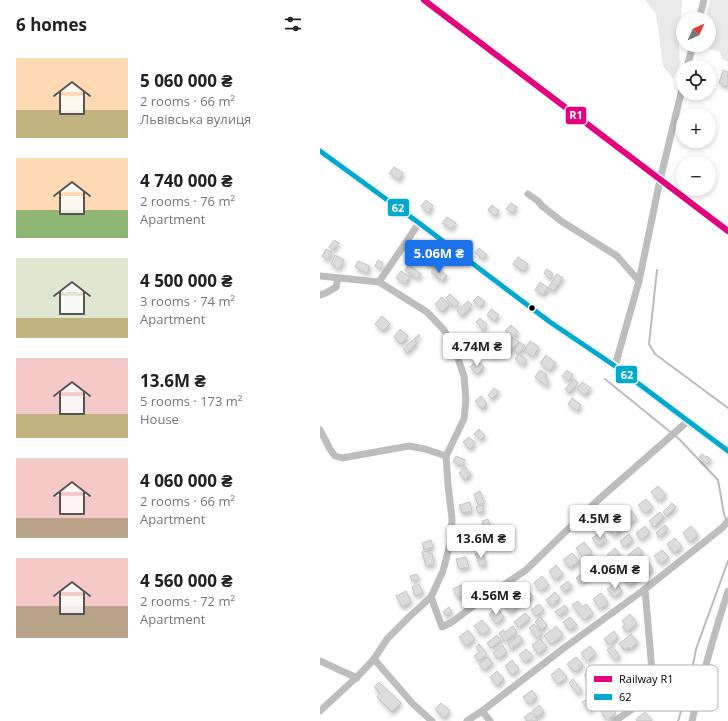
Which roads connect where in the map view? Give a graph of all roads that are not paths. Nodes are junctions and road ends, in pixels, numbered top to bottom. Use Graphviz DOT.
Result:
graph roads {
  1 [pos="704,0"];
  2 [pos="701,12"];
  3 [pos="679,100"];
  4 [pos="320,151"];
  5 [pos="528,194"];
  6 [pos="419,223"];
  7 [pos="320,276"];
  8 [pos="338,278"];
  9 [pos="639,281"];
  10 [pos="379,282"];
  11 [pos="320,295"];
  12 [pos="615,366"];
  13 [pos="688,421"];
  14 [pos="320,430"];
  15 [pos="728,451"];
  16 [pos="446,456"];
  17 [pos="728,521"];
  18 [pos="645,589"];
  19 [pos="728,592"];
  20 [pos="430,597"];
  21 [pos="374,659"];
  22 [pos="320,661"];
  23 [pos="652,665"];
  24 [pos="706,665"];
  25 [pos="357,678"];
  26 [pos="482,710"];
  27 [pos="320,711"];
  28 [pos="629,711"];
  29 [pos="694,711"];
  30 [pos="432,721"];
  31 [pos="467,721"];
  32 [pos="490,721"];
  33 [pos="615,721"];
  34 [pos="692,721"];
  1 -- 2 [label="street"];
  3 -- 9 [label="street"];
  4 -- 6 [label="main road"];
  5 -- 9 [label="street"];
  6 -- 10 [label="street"];
  6 -- 12 [label="main road"];
  7 -- 8 [label="street"];
  8 -- 10 [label="street"];
  8 -- 11 [label="street"];
  9 -- 12 [label="street"];
  10 -- 16 [label="street"];
  12 -- 13 [label="main road"];
  13 -- 15 [label="main road"];
  13 -- 20 [label="street"];
  14 -- 16 [label="street"];
  16 -- 20 [label="street"];
  17 -- 18 [label="street"];
  18 -- 23 [label="street"];
  18 -- 26 [label="street"];
  19 -- 24 [label="street"];
  20 -- 21 [label="street"];
  21 -- 25 [label="street"];
  21 -- 30 [label="street"];
  22 -- 25 [label="street"];
  25 -- 27 [label="street"];
  26 -- 31 [label="street"];
  26 -- 32 [label="street"];
  28 -- 33 [label="street"];
  29 -- 34 [label="street"];
}
